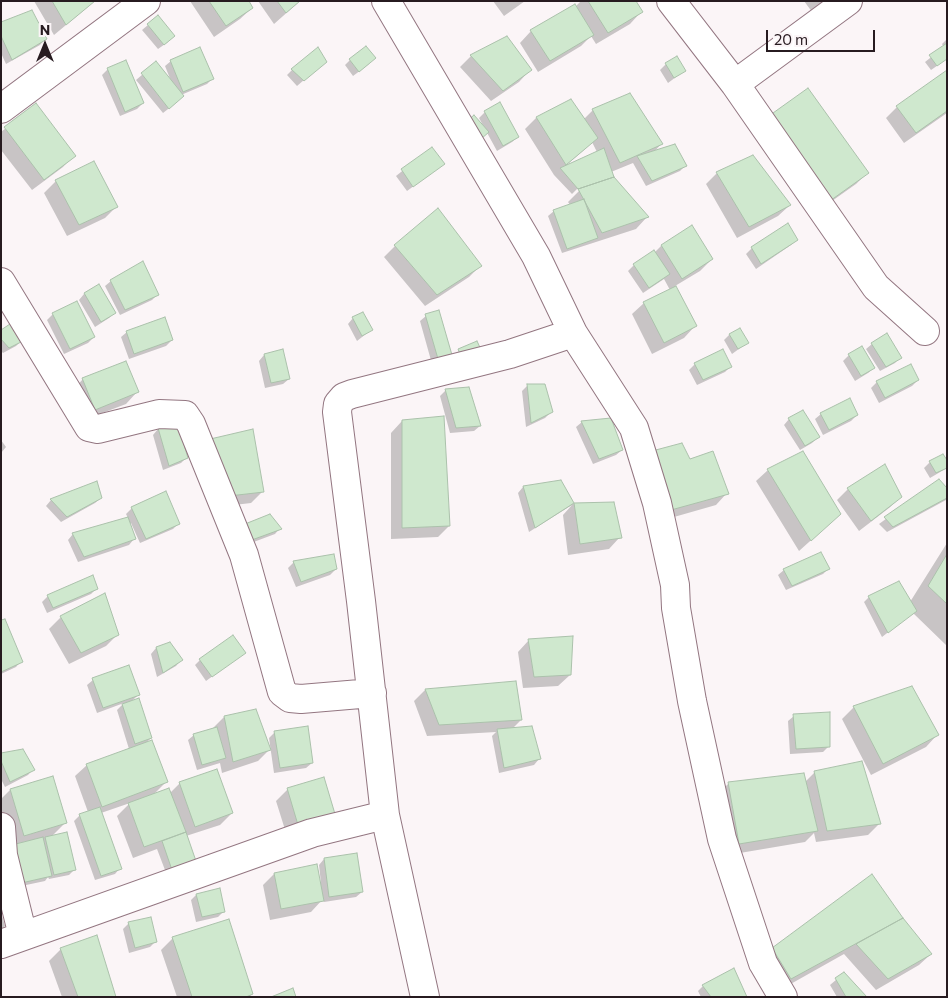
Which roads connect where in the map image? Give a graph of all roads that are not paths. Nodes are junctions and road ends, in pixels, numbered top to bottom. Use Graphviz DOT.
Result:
graph roads {
  1 [pos="146,1"];
  2 [pos="386,1"];
  3 [pos="671,1"];
  4 [pos="848,1"];
  5 [pos="735,84"];
  6 [pos="1,109"];
  7 [pos="1,282"];
  8 [pos="925,331"];
  9 [pos="573,333"];
  10 [pos="372,693"];
  11 [pos="385,815"];
  12 [pos="1,827"];
  13 [pos="12,940"];
  14 [pos="425,997"];
  15 [pos="783,997"];
  1 -- 6 [label="street"];
  2 -- 9 [label="street"];
  3 -- 5 [label="street"];
  4 -- 5 [label="street"];
  5 -- 8 [label="street"];
  7 -- 10 [label="street"];
  9 -- 10 [label="street"];
  9 -- 15 [label="street"];
  10 -- 11 [label="street"];
  11 -- 13 [label="street"];
  11 -- 14 [label="street"];
  12 -- 13 [label="street"];
}
